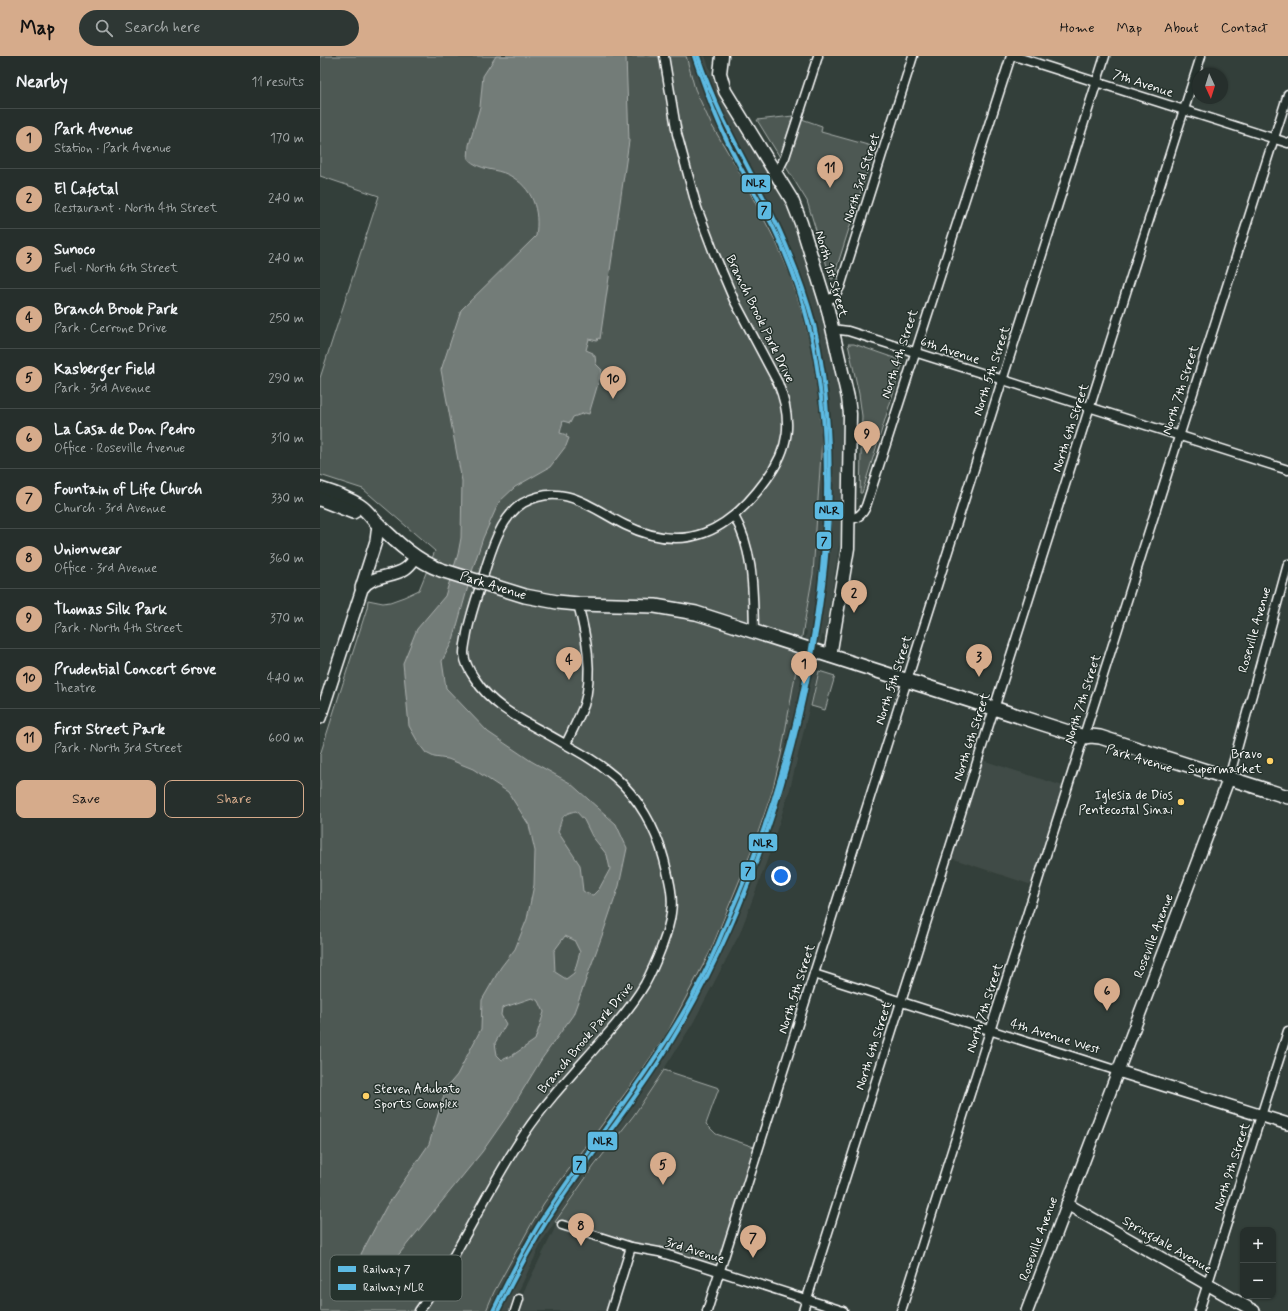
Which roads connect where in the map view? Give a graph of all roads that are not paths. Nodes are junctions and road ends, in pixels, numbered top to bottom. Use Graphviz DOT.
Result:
graph roads {
  1 [pos="664,56"];
  2 [pos="722,56"];
  3 [pos="818,56"];
  4 [pos="913,56"];
  5 [pos="1010,56"];
  6 [pos="1014,56"];
  7 [pos="1105,56"];
  8 [pos="1201,56"];
  9 [pos="1097,82"];
  10 [pos="1288,94"];
  11 [pos="1184,110"];
  12 [pos="1274,138"];
  13 [pos="1288,143"];
  14 [pos="774,172"];
  15 [pos="825,301"];
  16 [pos="832,329"];
  17 [pos="915,352"];
  18 [pos="1002,380"];
  19 [pos="1090,408"];
  20 [pos="1179,436"];
  21 [pos="1288,470"];
  22 [pos="320,489"];
  23 [pos="320,499"];
  24 [pos="734,516"];
  25 [pos="848,519"];
  26 [pos="378,525"];
  27 [pos="416,557"];
  28 [pos="1288,564"];
  29 [pos="360,594"];
  30 [pos="578,604"];
  31 [pos="754,631"];
  32 [pos="827,655"];
  33 [pos="907,680"];
  34 [pos="994,708"];
  35 [pos="320,718"];
  36 [pos="1084,737"];
  37 [pos="566,744"];
  38 [pos="1227,782"];
  39 [pos="1288,797"];
  40 [pos="1288,806"];
  41 [pos="814,974"];
  42 [pos="901,1002"];
  43 [pos="990,1031"];
  44 [pos="1288,1031"];
  45 [pos="1118,1071"];
  46 [pos="1261,1116"];
  47 [pos="1288,1124"];
  48 [pos="1067,1204"];
  49 [pos="562,1225"];
  50 [pos="631,1247"];
  51 [pos="454,1255"];
  52 [pos="720,1272"];
  53 [pos="1208,1284"];
  54 [pos="519,1299"];
  55 [pos="806,1299"];
  56 [pos="426,1301"];
  57 [pos="419,1311"];
  58 [pos="515,1311"];
  59 [pos="611,1311"];
  60 [pos="707,1311"];
  61 [pos="803,1311"];
  62 [pos="843,1311"];
  63 [pos="901,1311"];
  64 [pos="1027,1311"];
  65 [pos="1199,1311"];
  66 [pos="1254,1311"];
  1 -- 24 [label="street, Branch Brook Park Drive"];
  2 -- 14 [label="main road, North 1st Street"];
  3 -- 14 [label="street"];
  4 -- 15 [label="street, North 3rd Street"];
  5 -- 17 [label="street, North 4th Street"];
  6 -- 9 [label="street, 7th Avenue"];
  7 -- 9 [label="street, North 5th Street"];
  8 -- 11 [label="street, North 6th Street"];
  9 -- 11 [label="street, 7th Avenue"];
  9 -- 18 [label="street, North 5th Street"];
  10 -- 12 [label="street, North 7th Street"];
  11 -- 12 [label="street, 7th Avenue"];
  11 -- 19 [label="street, North 6th Street"];
  12 -- 13 [label="street, 7th Avenue"];
  12 -- 20 [label="street, North 7th Street"];
  14 -- 15 [label="main road, North 1st Street"];
  15 -- 16 [label="main road, North 1st Street"];
  16 -- 17 [label="street, 6th Avenue"];
  16 -- 25 [label="main road, North 1st Street"];
  17 -- 18 [label="street, 6th Avenue"];
  17 -- 25 [label="street, North 4th Street"];
  18 -- 19 [label="street, 6th Avenue"];
  18 -- 33 [label="street, North 5th Street"];
  19 -- 20 [label="street, 6th Avenue"];
  19 -- 34 [label="street, North 6th Street"];
  20 -- 21 [label="street, 6th Avenue"];
  20 -- 36 [label="street, North 7th Street"];
  22 -- 26 [label="main road, Park Avenue"];
  23 -- 26 [label="main road, Park Avenue"];
  24 -- 31 [label="street"];
  24 -- 37 [label="street, Branch Brook Park Drive"];
  25 -- 32 [label="main road"];
  26 -- 27 [label="main road, Park Avenue"];
  26 -- 29 [label="street"];
  27 -- 29 [label="street"];
  27 -- 30 [label="main road, Park Avenue, bridge"];
  28 -- 38 [label="street, Roseville Avenue"];
  29 -- 35 [label="street"];
  30 -- 31 [label="main road, Park Avenue"];
  30 -- 37 [label="street"];
  31 -- 32 [label="main road, Park Avenue"];
  32 -- 33 [label="main road, Park Avenue"];
  33 -- 34 [label="main road, Park Avenue"];
  33 -- 41 [label="street, North 5th Street"];
  34 -- 36 [label="main road, Park Avenue"];
  34 -- 42 [label="street, North 6th Street"];
  36 -- 38 [label="main road, Park Avenue"];
  36 -- 43 [label="street, North 7th Street"];
  37 -- 51 [label="street, Branch Brook Park Drive"];
  38 -- 39 [label="main road, Park Avenue"];
  38 -- 40 [label="main road, Park Avenue"];
  38 -- 45 [label="street, Roseville Avenue"];
  41 -- 42 [label="street, 4th Avenue West"];
  41 -- 52 [label="street, North 5th Street"];
  42 -- 43 [label="street, 4th Avenue West"];
  42 -- 55 [label="street, North 6th Street"];
  43 -- 45 [label="street, 4th Avenue West"];
  43 -- 63 [label="street, North 7th Street"];
  44 -- 46 [label="street, North 9th Street"];
  45 -- 46 [label="street, 4th Avenue West"];
  45 -- 48 [label="street, Roseville Avenue"];
  46 -- 47 [label="street, 4th Avenue West"];
  46 -- 53 [label="street, North 9th Street"];
  48 -- 53 [label="street, Springdale Avenue"];
  48 -- 64 [label="street, Roseville Avenue"];
  49 -- 50 [label="street, 3rd Avenue"];
  50 -- 52 [label="street, 3rd Avenue"];
  50 -- 59 [label="street"];
  52 -- 55 [label="street, 3rd Avenue"];
  52 -- 60 [label="street, North 5th Street"];
  53 -- 65 [label="street, North 9th Street"];
  53 -- 66 [label="street, Springdale Avenue"];
  54 -- 58 [label="street"];
  55 -- 61 [label="street, North 6th Street"];
  55 -- 62 [label="street, 3rd Avenue"];
  56 -- 57 [label="street, Branch Brook Park Drive"];
}
